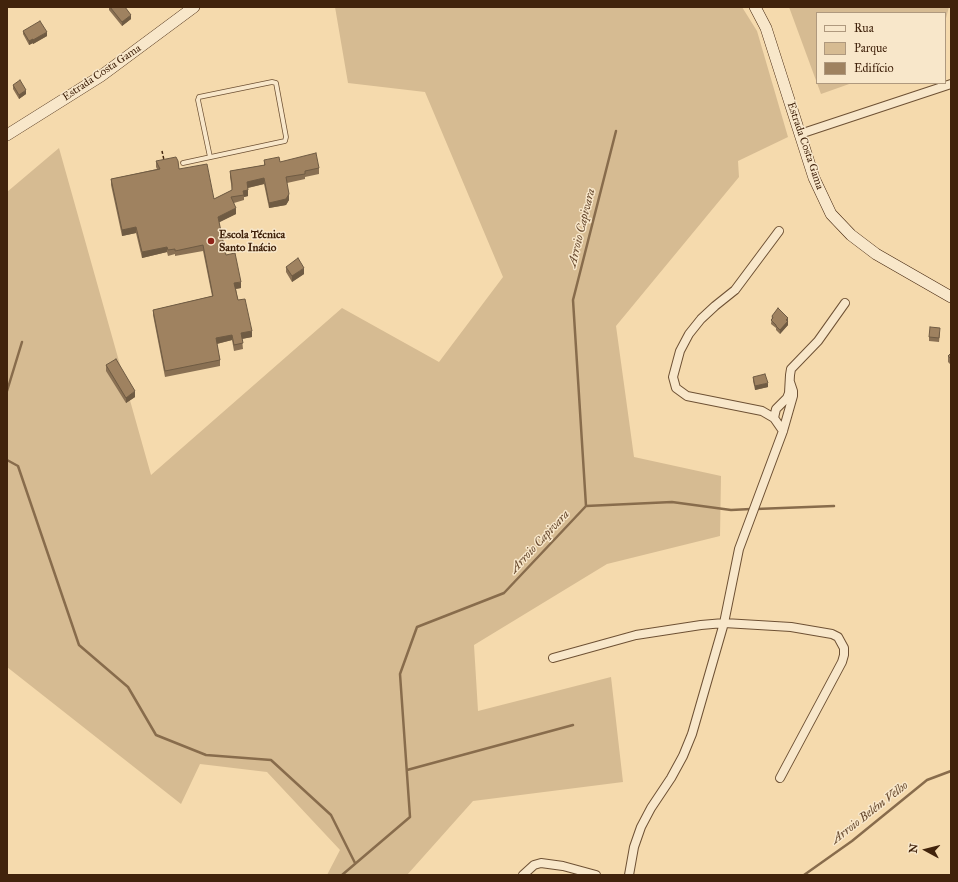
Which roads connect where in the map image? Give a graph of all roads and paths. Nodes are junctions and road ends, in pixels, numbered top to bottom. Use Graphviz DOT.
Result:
graph roads {
  1 [pos="194,7"];
  2 [pos="755,7"];
  3 [pos="951,84"];
  4 [pos="800,134"];
  5 [pos="7,135"];
  6 [pos="162,150"];
  7 [pos="210,157"];
  8 [pos="183,163"];
  9 [pos="165,165"];
  10 [pos="779,231"];
  11 [pos="951,297"];
  12 [pos="845,303"];
  13 [pos="790,382"];
  14 [pos="774,418"];
  15 [pos="783,431"];
  16 [pos="724,623"];
  17 [pos="553,658"];
  18 [pos="780,778"];
  19 [pos="523,875"];
  20 [pos="596,875"];
  21 [pos="630,875"];
  1 -- 5 [label="main road, Estrada Costa Gama"];
  2 -- 4 [label="main road, Estrada Costa Gama"];
  3 -- 4 [label="street"];
  4 -- 11 [label="main road, Estrada Costa Gama"];
  6 -- 9 [label="path"];
  7 -- 7 [label="lane"];
  7 -- 8 [label="lane"];
  10 -- 14 [label="street"];
  12 -- 13 [label="street"];
  13 -- 14 [label="street"];
  13 -- 15 [label="street"];
  14 -- 15 [label="street"];
  15 -- 16 [label="street"];
  16 -- 17 [label="street"];
  16 -- 18 [label="street"];
  16 -- 21 [label="street"];
  19 -- 20 [label="street"];
}
